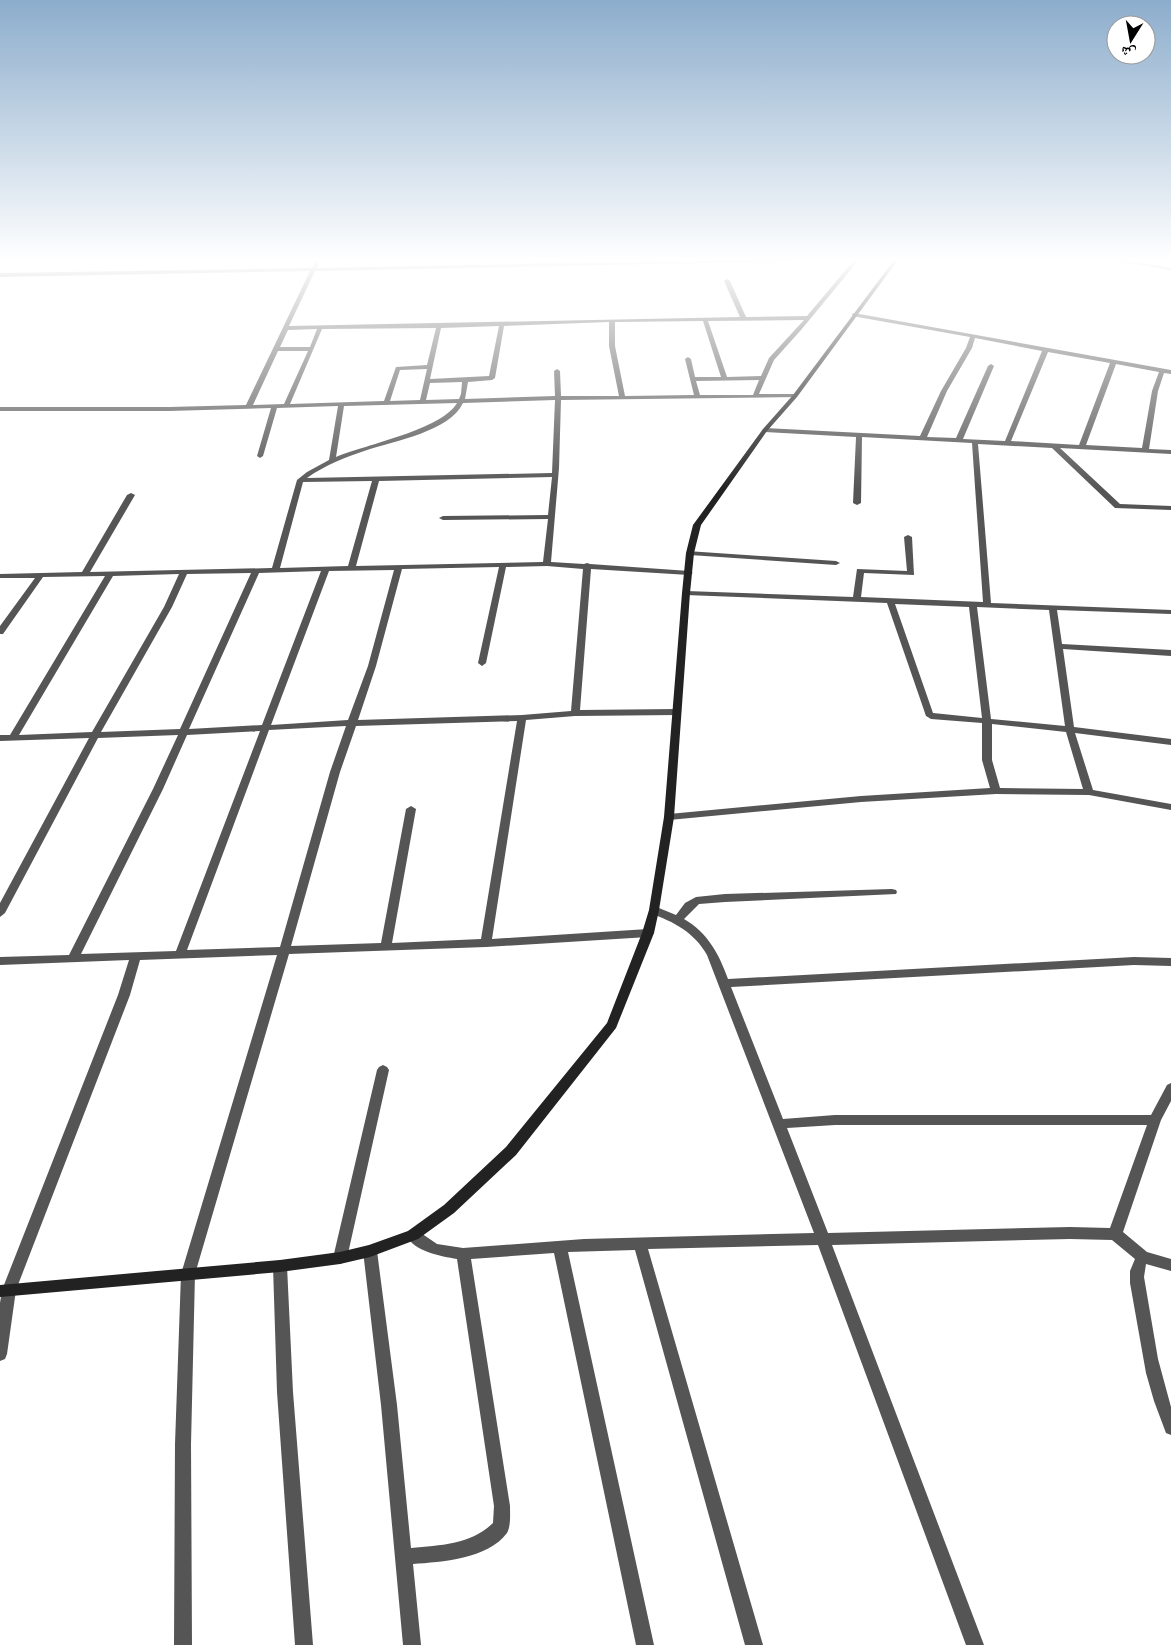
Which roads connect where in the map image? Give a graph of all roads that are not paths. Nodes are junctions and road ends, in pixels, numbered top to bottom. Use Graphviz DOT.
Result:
graph roads {
  1 [pos="973,336"];
  2 [pos="282,337"];
  3 [pos="317,337"];
  4 [pos="437,337"];
  5 [pos="500,337"];
  6 [pos="612,337"];
  7 [pos="711,337"];
  8 [pos="792,337"];
  9 [pos="838,337"];
  10 [pos="977,337"];
  11 [pos="276,349"];
  12 [pos="312,349"];
  13 [pos="1046,349"];
  14 [pos="688,359"];
  15 [pos="1114,361"];
  16 [pos="991,366"];
  17 [pos="430,367"];
  18 [pos="1162,370"];
  19 [pos="557,371"];
  20 [pos="1171,372"];
  21 [pos="724,378"];
  22 [pos="762,378"];
  23 [pos="692,379"];
  24 [pos="465,380"];
  25 [pos="428,381"];
  26 [pos="697,396"];
  27 [pos="795,396"];
  28 [pos="622,397"];
  29 [pos="754,397"];
  30 [pos="558,398"];
  31 [pos="462,402"];
  32 [pos="422,403"];
  33 [pos="386,404"];
  34 [pos="341,405"];
  35 [pos="286,406"];
  36 [pos="274,407"];
  37 [pos="248,408"];
  38 [pos="0,410"];
  39 [pos="765,430"];
  40 [pos="859,434"];
  41 [pos="923,438"];
  42 [pos="958,440"];
  43 [pos="975,441"];
  44 [pos="1007,443"];
  45 [pos="1054,446"];
  46 [pos="1082,448"];
  47 [pos="1145,451"];
  48 [pos="1171,452"];
  49 [pos="260,456"];
  50 [pos="332,462"];
  51 [pos="554,475"];
  52 [pos="376,478"];
  53 [pos="300,480"];
  54 [pos="131,495"];
  55 [pos="857,503"];
  56 [pos="1171,508"];
  57 [pos="551,517"];
  58 [pos="443,518"];
  59 [pos="908,537"];
  60 [pos="690,553"];
  61 [pos="836,563"];
  62 [pos="503,564"];
  63 [pos="547,564"];
  64 [pos="587,565"];
  65 [pos="399,566"];
  66 [pos="352,567"];
  67 [pos="326,568"];
  68 [pos="256,570"];
  69 [pos="275,570"];
  70 [pos="184,572"];
  71 [pos="689,573"];
  72 [pos="85,574"];
  73 [pos="110,574"];
  74 [pos="41,575"];
  75 [pos="0,576"];
  76 [pos="686,593"];
  77 [pos="857,600"];
  78 [pos="890,601"];
  79 [pos="973,604"];
  80 [pos="987,604"];
  81 [pos="1053,608"];
  82 [pos="1171,612"];
  83 [pos="0,632"];
  84 [pos="1058,646"];
  85 [pos="1171,653"];
  86 [pos="482,663"];
  87 [pos="677,712"];
  88 [pos="575,713"];
  89 [pos="522,718"];
  90 [pos="987,722"];
  91 [pos="352,723"];
  92 [pos="266,727"];
  93 [pos="1070,730"];
  94 [pos="183,732"];
  95 [pos="96,735"];
  96 [pos="6,738"];
  97 [pos="1171,742"];
  98 [pos="0,749"];
  99 [pos="996,791"];
  100 [pos="1089,792"];
  101 [pos="1171,807"];
  102 [pos="411,809"];
  103 [pos="669,816"];
  104 [pos="892,892"];
  105 [pos="654,910"];
  106 [pos="0,913"];
  107 [pos="678,919"];
  108 [pos="648,933"];
  109 [pos="486,943"];
  110 [pos="386,947"];
  111 [pos="284,951"];
  112 [pos="180,954"];
  113 [pos="136,956"];
  114 [pos="73,958"];
  115 [pos="0,961"];
  116 [pos="1171,962"];
  117 [pos="724,984"];
  118 [pos="383,1070"];
  119 [pos="1171,1088"];
  120 [pos="1166,1106"];
  121 [pos="1155,1120"];
  122 [pos="778,1124"];
  123 [pos="1115,1234"];
  124 [pos="413,1235"];
  125 [pos="823,1239"];
  126 [pos="640,1244"];
  127 [pos="560,1247"];
  128 [pos="370,1251"];
  129 [pos="463,1254"];
  130 [pos="1143,1257"];
  131 [pos="340,1258"];
  132 [pos="1171,1265"];
  133 [pos="280,1266"];
  134 [pos="188,1274"];
  135 [pos="5,1291"];
  136 [pos="0,1354"];
  137 [pos="1171,1428"];
  138 [pos="404,1557"];
  139 [pos="183,1645"];
  140 [pos="304,1645"];
  141 [pos="412,1645"];
  142 [pos="645,1645"];
  143 [pos="754,1645"];
  144 [pos="975,1645"];
  1 -- 41 [label="street"];
  2 -- 11 [label="street"];
  3 -- 12 [label="street"];
  4 -- 17 [label="street"];
  5 -- 24 [label="street"];
  6 -- 28 [label="street"];
  7 -- 21 [label="street"];
  8 -- 22 [label="street"];
  9 -- 27 [label="main road"];
  10 -- 13 [label="street"];
  11 -- 12 [label="street"];
  11 -- 37 [label="street"];
  12 -- 35 [label="street"];
  13 -- 15 [label="street"];
  13 -- 44 [label="street"];
  14 -- 23 [label="street"];
  15 -- 18 [label="street"];
  15 -- 46 [label="street"];
  16 -- 42 [label="street"];
  17 -- 25 [label="street"];
  17 -- 33 [label="street"];
  18 -- 20 [label="street"];
  18 -- 47 [label="street"];
  19 -- 30 [label="street"];
  21 -- 22 [label="street"];
  21 -- 23 [label="street"];
  22 -- 29 [label="street"];
  23 -- 26 [label="street"];
  24 -- 25 [label="street"];
  24 -- 31 [label="street"];
  25 -- 32 [label="street"];
  26 -- 28 [label="street"];
  26 -- 29 [label="street"];
  27 -- 29 [label="street"];
  27 -- 39 [label="main road"];
  28 -- 30 [label="street"];
  30 -- 31 [label="street"];
  30 -- 51 [label="street"];
  31 -- 32 [label="street"];
  31 -- 50 [label="street"];
  32 -- 33 [label="street"];
  33 -- 34 [label="street"];
  34 -- 35 [label="street"];
  34 -- 50 [label="street"];
  35 -- 36 [label="street"];
  36 -- 37 [label="street"];
  36 -- 49 [label="street"];
  37 -- 38 [label="street"];
  39 -- 40 [label="street"];
  39 -- 60 [label="main road"];
  40 -- 41 [label="street"];
  40 -- 55 [label="street"];
  41 -- 42 [label="street"];
  42 -- 43 [label="street"];
  43 -- 44 [label="street"];
  43 -- 80 [label="street"];
  44 -- 45 [label="street"];
  45 -- 46 [label="street"];
  45 -- 56 [label="street"];
  46 -- 47 [label="street"];
  47 -- 48 [label="street"];
  50 -- 53 [label="street"];
  51 -- 52 [label="street"];
  51 -- 57 [label="street"];
  52 -- 53 [label="street"];
  52 -- 66 [label="street"];
  53 -- 69 [label="street"];
  54 -- 72 [label="street"];
  57 -- 58 [label="street"];
  57 -- 63 [label="street"];
  59 -- 77 [label="street"];
  60 -- 61 [label="street"];
  60 -- 71 [label="main road"];
  62 -- 63 [label="street"];
  62 -- 65 [label="street"];
  62 -- 86 [label="street"];
  63 -- 64 [label="street"];
  64 -- 71 [label="street"];
  64 -- 88 [label="street"];
  65 -- 66 [label="street"];
  65 -- 91 [label="street"];
  66 -- 67 [label="street"];
  67 -- 69 [label="street"];
  67 -- 92 [label="street"];
  68 -- 69 [label="street"];
  68 -- 70 [label="street"];
  68 -- 94 [label="street"];
  70 -- 73 [label="street"];
  70 -- 95 [label="street"];
  71 -- 76 [label="main road"];
  72 -- 73 [label="street"];
  72 -- 74 [label="street"];
  73 -- 96 [label="street"];
  74 -- 75 [label="street"];
  74 -- 83 [label="street"];
  76 -- 77 [label="street"];
  76 -- 87 [label="main road"];
  77 -- 78 [label="street"];
  78 -- 79 [label="street"];
  78 -- 90 [label="street"];
  79 -- 80 [label="street"];
  79 -- 90 [label="street"];
  80 -- 81 [label="street"];
  81 -- 82 [label="street"];
  81 -- 84 [label="street"];
  84 -- 85 [label="street"];
  84 -- 93 [label="street"];
  87 -- 88 [label="street"];
  87 -- 103 [label="main road"];
  88 -- 89 [label="street"];
  89 -- 91 [label="street"];
  89 -- 109 [label="street"];
  90 -- 93 [label="street"];
  90 -- 99 [label="street"];
  91 -- 92 [label="street"];
  91 -- 111 [label="street"];
  92 -- 94 [label="street"];
  92 -- 112 [label="street"];
  93 -- 97 [label="street"];
  93 -- 100 [label="street"];
  94 -- 95 [label="street"];
  94 -- 114 [label="street"];
  95 -- 96 [label="street"];
  95 -- 106 [label="street"];
  96 -- 98 [label="street"];
  99 -- 100 [label="street"];
  99 -- 103 [label="street"];
  100 -- 101 [label="street"];
  102 -- 110 [label="street"];
  103 -- 105 [label="main road"];
  104 -- 107 [label="street"];
  105 -- 107 [label="street"];
  105 -- 108 [label="main road"];
  107 -- 117 [label="street"];
  108 -- 109 [label="street"];
  108 -- 124 [label="main road"];
  109 -- 110 [label="street"];
  110 -- 111 [label="street"];
  111 -- 112 [label="street"];
  111 -- 134 [label="street"];
  112 -- 113 [label="street"];
  113 -- 114 [label="street"];
  113 -- 135 [label="street"];
  114 -- 115 [label="street"];
  116 -- 117 [label="street"];
  117 -- 122 [label="street"];
  118 -- 131 [label="street"];
  119 -- 120 [label="street"];
  120 -- 121 [label="street"];
  121 -- 122 [label="street"];
  121 -- 123 [label="street"];
  122 -- 125 [label="street"];
  123 -- 125 [label="street"];
  123 -- 130 [label="street"];
  124 -- 128 [label="main road"];
  124 -- 129 [label="street"];
  125 -- 126 [label="street"];
  125 -- 144 [label="street"];
  126 -- 127 [label="street"];
  126 -- 143 [label="street"];
  127 -- 129 [label="street"];
  127 -- 142 [label="street"];
  128 -- 131 [label="main road"];
  128 -- 138 [label="street"];
  129 -- 138 [label="street"];
  130 -- 132 [label="street"];
  130 -- 137 [label="street"];
  131 -- 133 [label="main road"];
  133 -- 134 [label="main road"];
  133 -- 140 [label="street"];
  134 -- 135 [label="main road"];
  134 -- 139 [label="street"];
  135 -- 136 [label="street"];
  138 -- 141 [label="street"];
}
